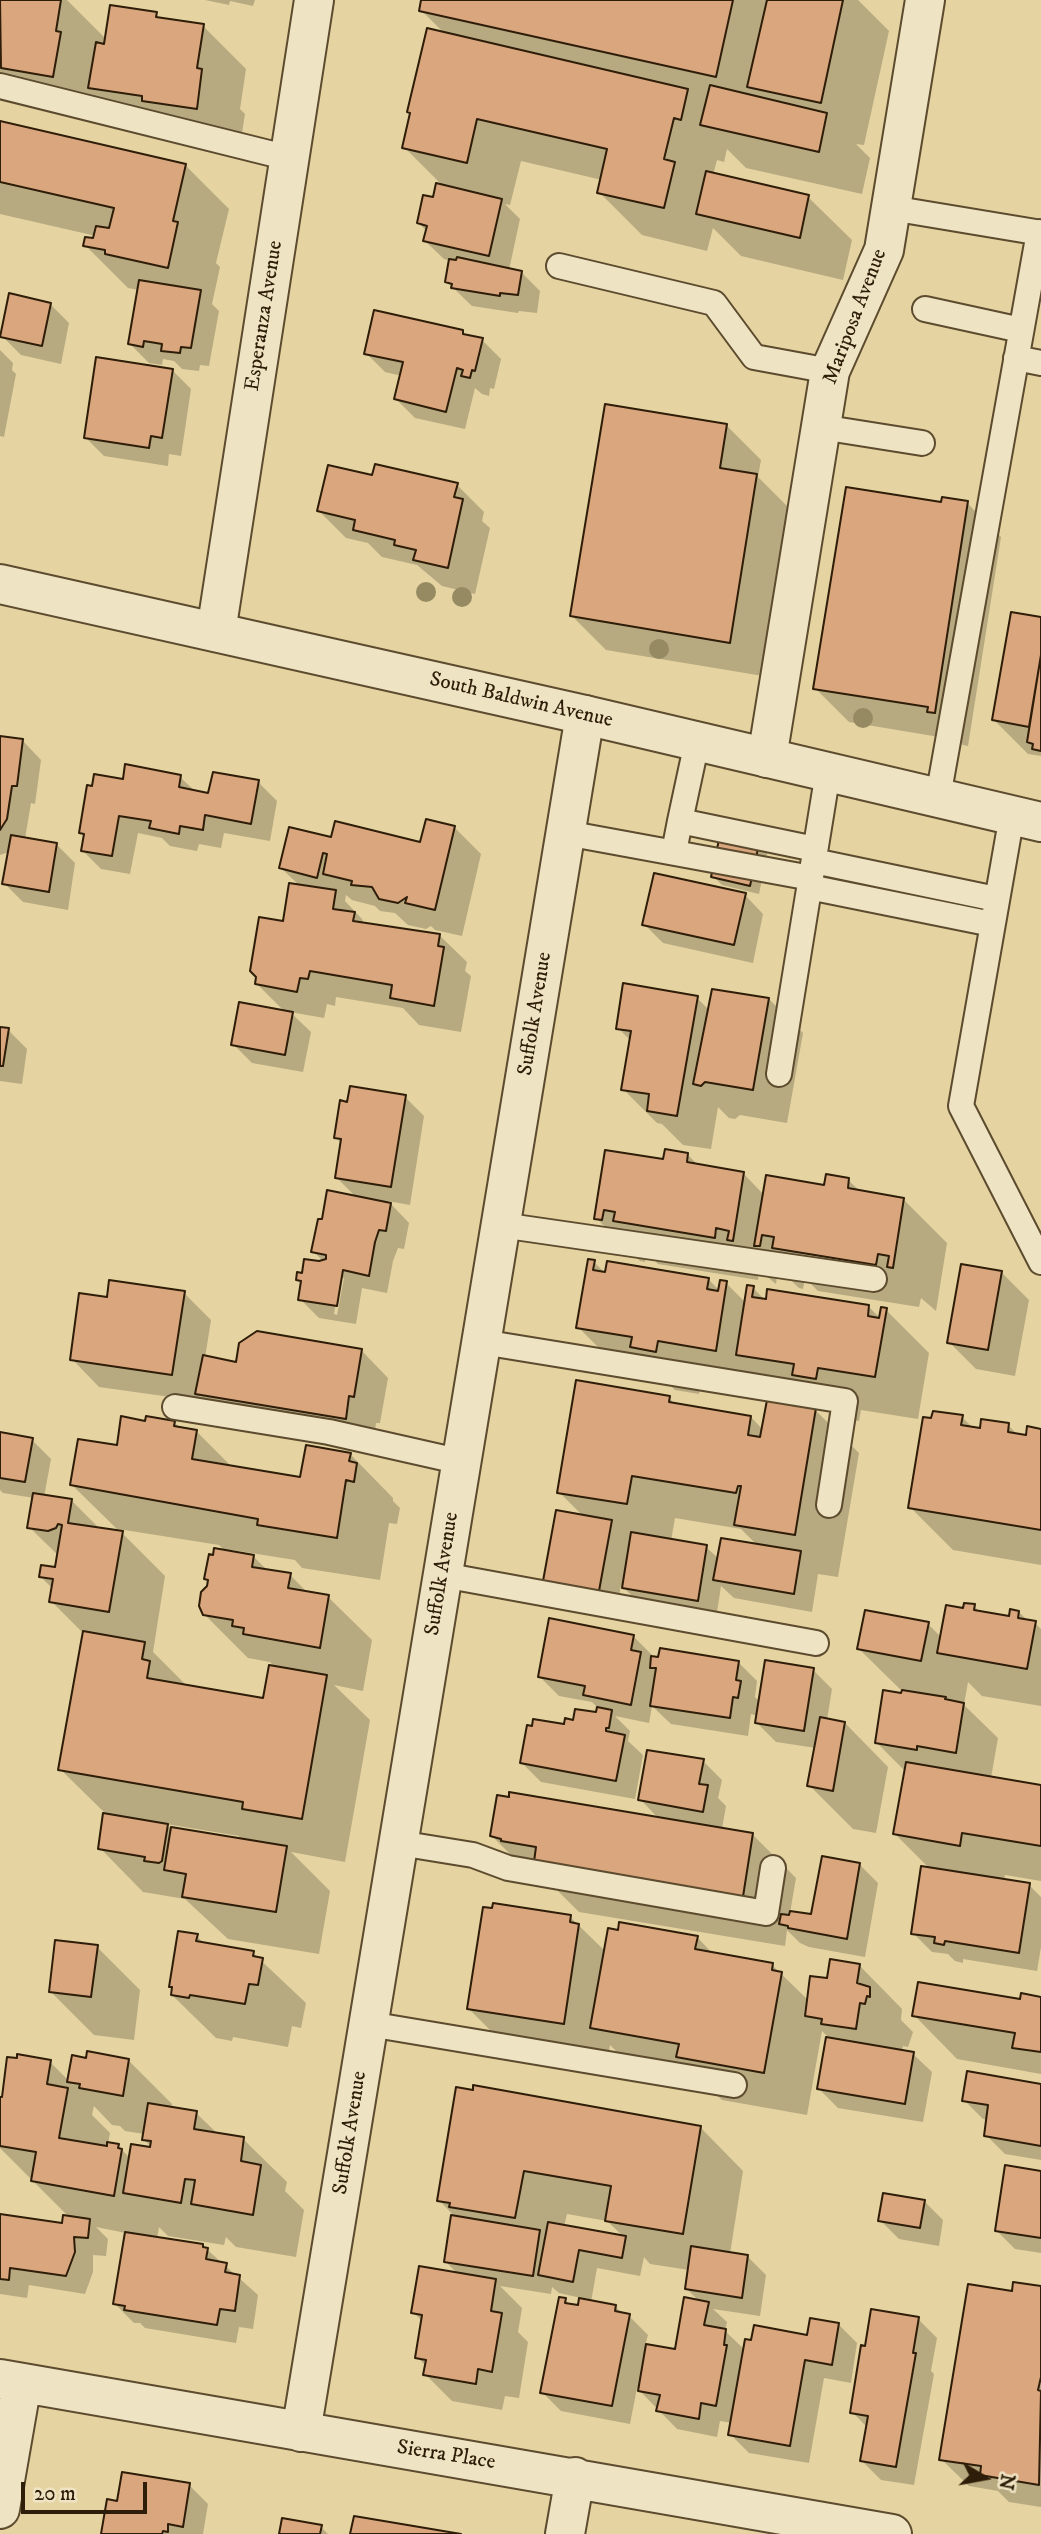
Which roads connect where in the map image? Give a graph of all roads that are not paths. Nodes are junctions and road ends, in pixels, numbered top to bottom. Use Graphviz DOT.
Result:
graph roads {
  1 [pos="314,0"];
  2 [pos="925,0"];
  3 [pos="0,86"];
  4 [pos="289,158"];
  5 [pos="891,208"];
  6 [pos="1040,233"];
  7 [pos="559,266"];
  8 [pos="925,309"];
  9 [pos="1021,330"];
  10 [pos="1016,358"];
  11 [pos="1041,363"];
  12 [pos="830,372"];
  13 [pos="821,427"];
  14 [pos="922,443"];
  15 [pos="0,584"];
  16 [pos="216,632"];
  17 [pos="585,715"];
  18 [pos="698,742"];
  19 [pos="767,758"];
  20 [pos="828,772"];
  21 [pos="938,797"];
  22 [pos="1027,818"];
  23 [pos="680,821"];
  24 [pos="566,833"];
  25 [pos="674,852"];
  26 [pos="812,868"];
  27 [pos="996,899"];
  28 [pos="992,924"];
  29 [pos="779,1074"];
  30 [pos="501,1225"];
  31 [pos="1041,1262"];
  32 [pos="874,1279"];
  33 [pos="482,1342"];
  34 [pos="175,1407"];
  35 [pos="462,1462"];
  36 [pos="829,1505"];
  37 [pos="443,1575"];
  38 [pos="816,1643"];
  39 [pos="399,1843"];
  40 [pos="773,1868"];
  41 [pos="369,2024"];
  42 [pos="734,2085"];
  43 [pos="11,2381"];
  44 [pos="302,2432"];
  45 [pos="575,2477"];
  46 [pos="0,2510"];
  47 [pos="565,2534"];
  48 [pos="892,2534"];
  1 -- 4 [label="street, Esperanza Avenue"];
  2 -- 5 [label="street, Mariposa Avenue"];
  3 -- 4 [label="lane"];
  4 -- 16 [label="street, Esperanza Avenue"];
  5 -- 6 [label="lane"];
  5 -- 12 [label="street, Mariposa Avenue"];
  6 -- 9 [label="lane"];
  7 -- 12 [label="lane"];
  8 -- 9 [label="lane"];
  9 -- 10 [label="lane"];
  10 -- 11 [label="lane"];
  10 -- 21 [label="lane"];
  12 -- 13 [label="street, Mariposa Avenue"];
  13 -- 14 [label="lane"];
  13 -- 19 [label="street, Mariposa Avenue"];
  15 -- 16 [label="street, South Baldwin Avenue"];
  16 -- 17 [label="street, South Baldwin Avenue"];
  17 -- 18 [label="street, South Baldwin Avenue"];
  17 -- 24 [label="street, Suffolk Avenue"];
  18 -- 19 [label="street, South Baldwin Avenue"];
  18 -- 23 [label="lane"];
  19 -- 20 [label="street, South Baldwin Avenue"];
  20 -- 21 [label="street, South Baldwin Avenue"];
  20 -- 26 [label="lane"];
  21 -- 22 [label="street, South Baldwin Avenue"];
  22 -- 27 [label="lane"];
  23 -- 25 [label="lane"];
  23 -- 26 [label="lane"];
  24 -- 25 [label="lane"];
  24 -- 30 [label="street, Suffolk Avenue"];
  25 -- 26 [label="lane"];
  26 -- 27 [label="lane"];
  26 -- 28 [label="lane"];
  26 -- 29 [label="lane"];
  27 -- 28 [label="lane"];
  28 -- 31 [label="lane"];
  30 -- 32 [label="lane"];
  30 -- 33 [label="street, Suffolk Avenue"];
  33 -- 35 [label="street, Suffolk Avenue"];
  33 -- 36 [label="lane"];
  34 -- 35 [label="lane"];
  35 -- 37 [label="street, Suffolk Avenue"];
  37 -- 38 [label="lane"];
  37 -- 39 [label="street, Suffolk Avenue"];
  39 -- 40 [label="lane"];
  39 -- 41 [label="street, Suffolk Avenue"];
  41 -- 42 [label="lane"];
  41 -- 44 [label="street, Suffolk Avenue"];
  43 -- 44 [label="street, Sierra Place"];
  43 -- 46 [label="street"];
  44 -- 45 [label="street, Sierra Place"];
  45 -- 47 [label="street"];
  45 -- 48 [label="street, Sierra Place"];
}
